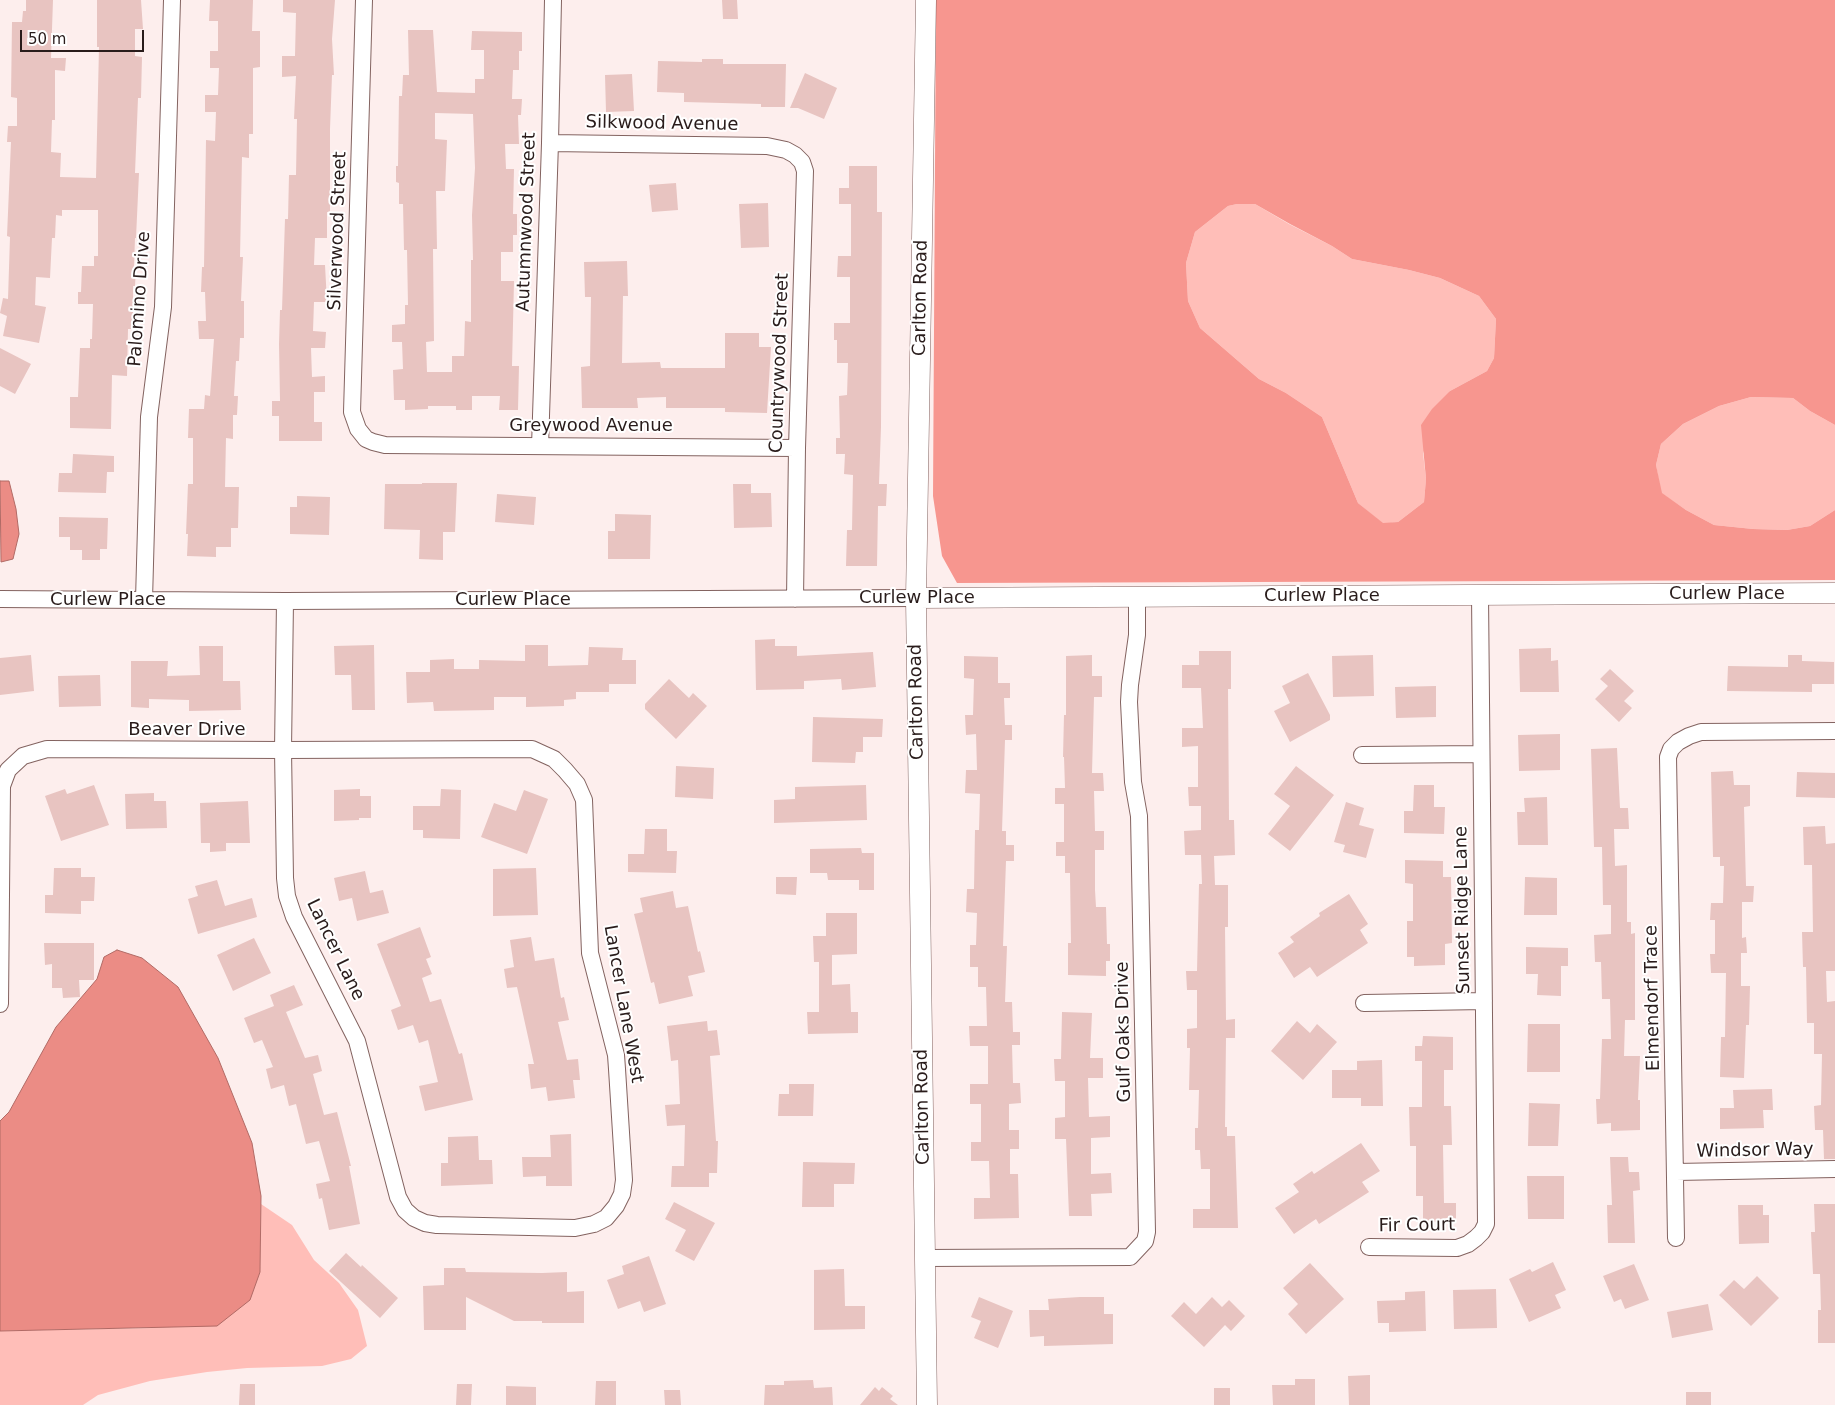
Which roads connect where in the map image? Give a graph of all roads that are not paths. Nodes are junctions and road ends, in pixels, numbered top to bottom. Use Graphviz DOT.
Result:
graph roads {
  1 [pos="172,0"];
  2 [pos="364,0"];
  3 [pos="553,0"];
  4 [pos="926,0"];
  5 [pos="550,143"];
  6 [pos="774,147"];
  7 [pos="385,445"];
  8 [pos="540,446"];
  9 [pos="797,448"];
  10 [pos="1835,593"];
  11 [pos="1480,595"];
  12 [pos="916,598"];
  13 [pos="1137,598"];
  14 [pos="0,599"];
  15 [pos="795,599"];
  16 [pos="144,600"];
  17 [pos="285,601"];
  18 [pos="1835,731"];
  19 [pos="283,750"];
  20 [pos="1481,754"];
  21 [pos="1362,755"];
  22 [pos="584,800"];
  23 [pos="1484,1001"];
  24 [pos="1364,1003"];
  25 [pos="0,1004"];
  26 [pos="1835,1170"];
  27 [pos="1676,1172"];
  28 [pos="1486,1224"];
  29 [pos="437,1225"];
  30 [pos="1676,1238"];
  31 [pos="1369,1247"];
  32 [pos="925,1258"];
  33 [pos="926,1405"];
  1 -- 16 [label="street, Palomino Drive"];
  2 -- 7 [label="street, Silverwood Street"];
  3 -- 5 [label="street, Autumnwood Street"];
  4 -- 12 [label="street, Carlton Road"];
  5 -- 6 [label="street, Silkwood Avenue"];
  5 -- 8 [label="street, Autumnwood Street"];
  6 -- 9 [label="street, Countrywood Street"];
  7 -- 8 [label="street, Greywood Avenue"];
  8 -- 9 [label="street, Greywood Avenue"];
  9 -- 15 [label="street, Countrywood Street"];
  10 -- 11 [label="street, Curlew Place"];
  11 -- 13 [label="street, Curlew Place"];
  11 -- 20 [label="street, Sunset Ridge Lane"];
  12 -- 13 [label="street, Curlew Place"];
  12 -- 15 [label="street, Curlew Place"];
  12 -- 32 [label="street, Carlton Road"];
  13 -- 32 [label="street, Gulf Oaks Drive"];
  14 -- 16 [label="street, Curlew Place"];
  15 -- 17 [label="street, Curlew Place"];
  16 -- 17 [label="street, Curlew Place"];
  17 -- 19 [label="street, Lancer Lane"];
  18 -- 27 [label="street, Elmendorf Trace"];
  19 -- 22 [label="street, Beaver Drive"];
  19 -- 25 [label="street, Beaver Drive"];
  19 -- 29 [label="street, Lancer Lane"];
  20 -- 21 [label="street"];
  20 -- 23 [label="street, Sunset Ridge Lane"];
  22 -- 29 [label="street, Lancer Lane West"];
  23 -- 24 [label="street"];
  23 -- 28 [label="street, Sunset Ridge Lane"];
  26 -- 27 [label="street, Windsor Way"];
  27 -- 30 [label="street, Elmendorf Trace"];
  28 -- 31 [label="street, Fir Court"];
  32 -- 33 [label="street, Carlton Road"];
}
